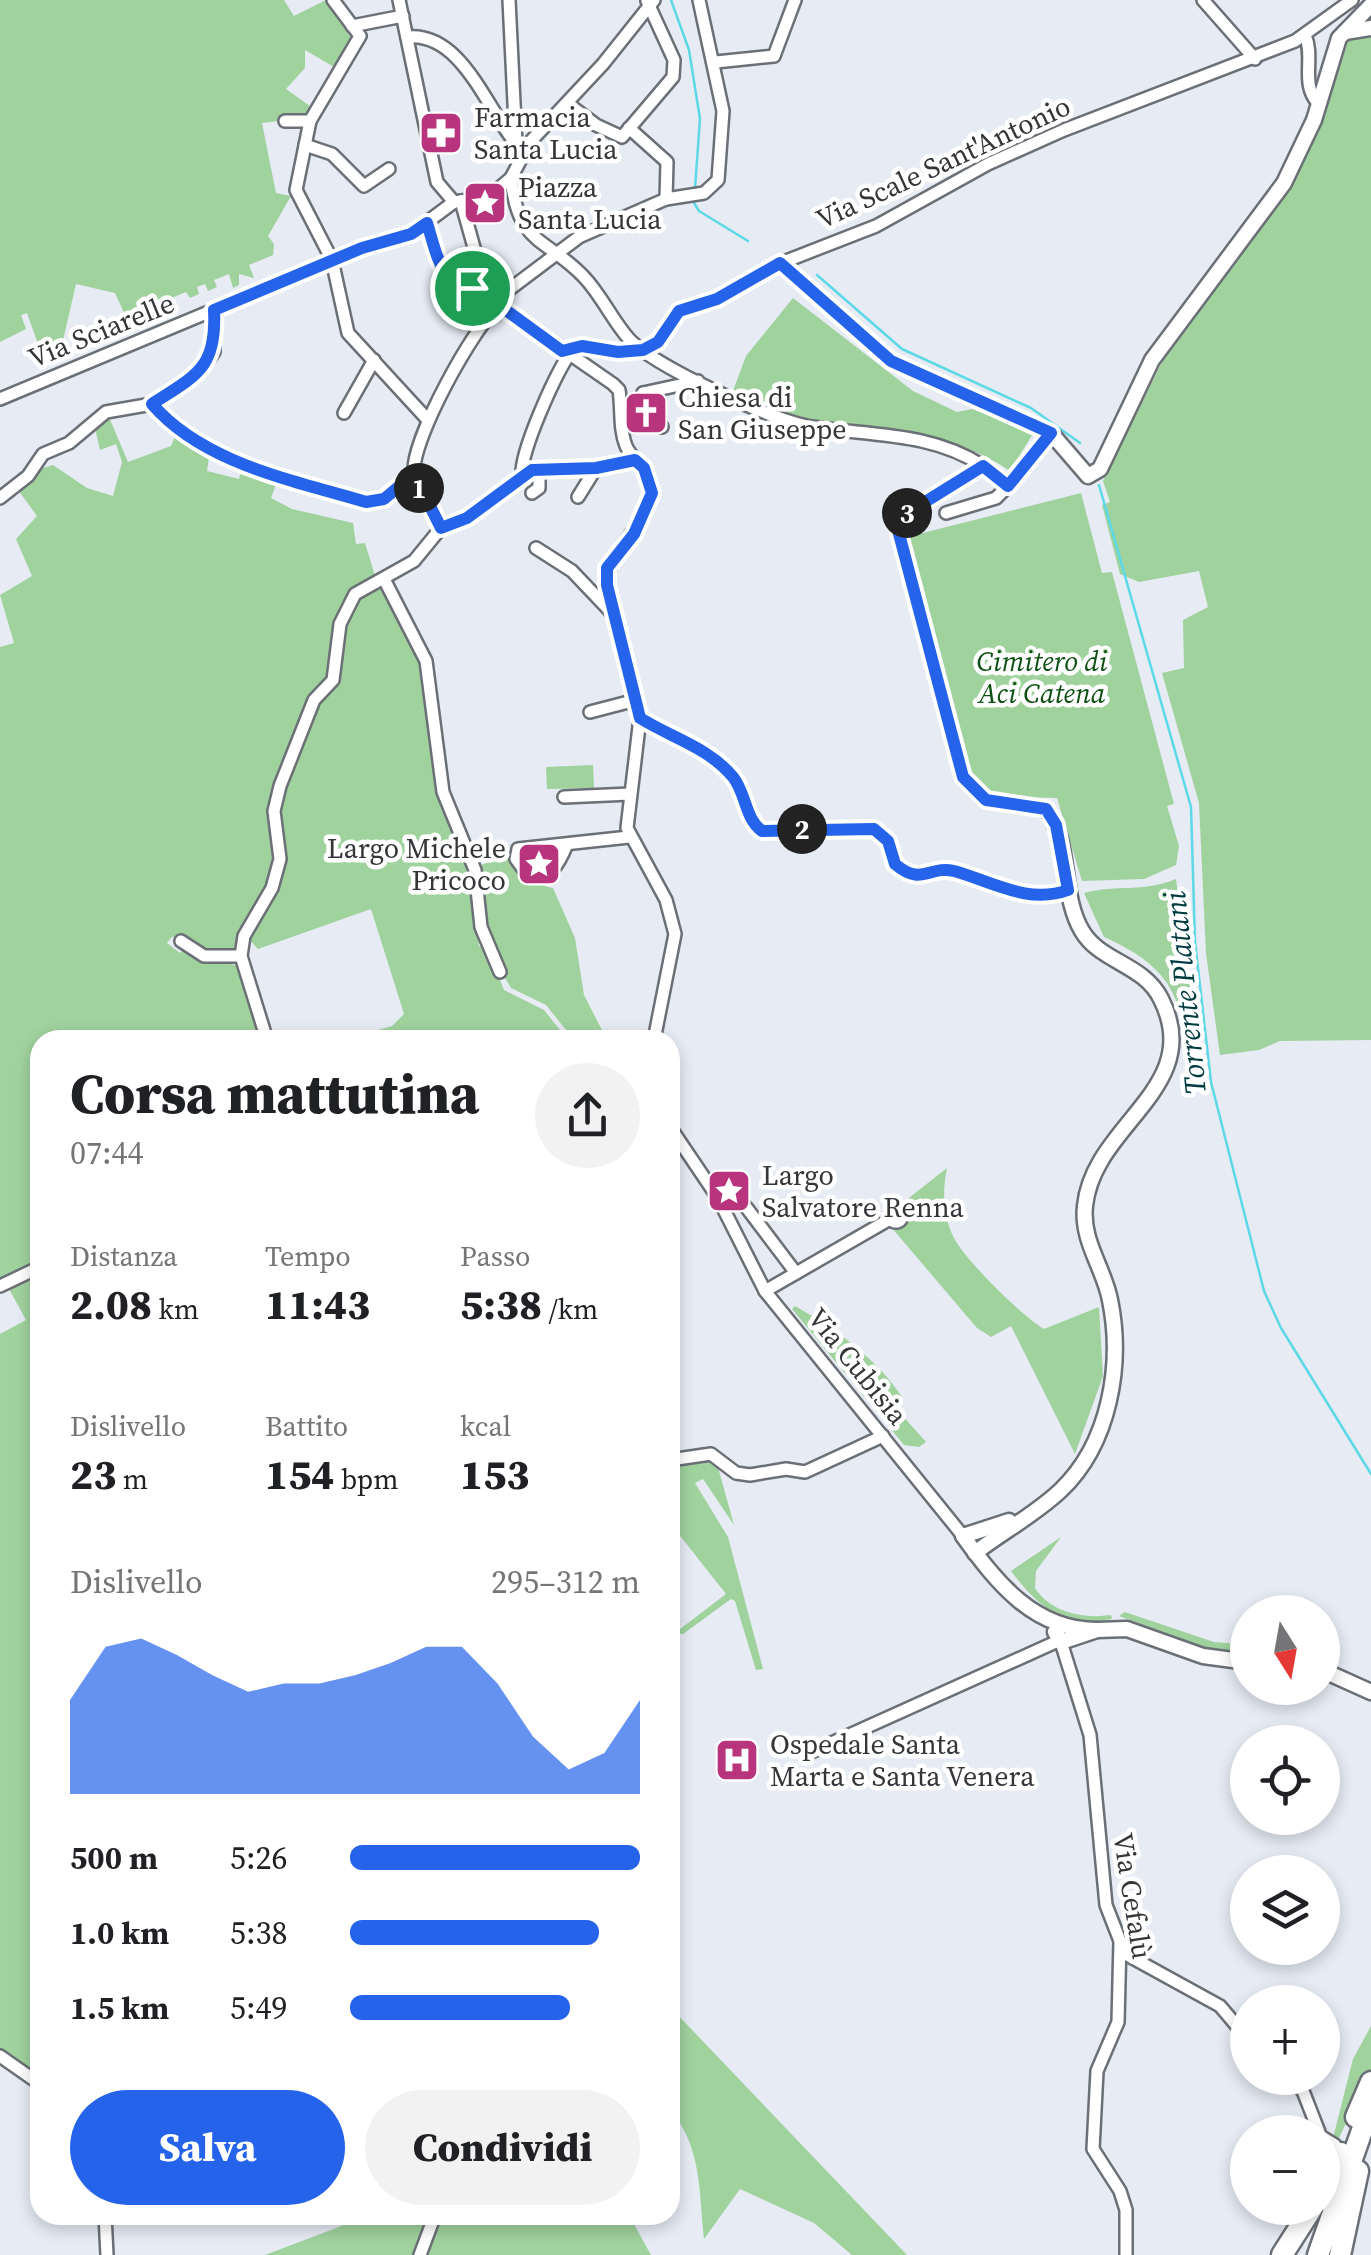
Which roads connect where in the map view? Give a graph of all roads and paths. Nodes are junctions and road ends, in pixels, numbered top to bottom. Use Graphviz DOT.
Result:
graph roads {
  1 [pos="333,0"];
  2 [pos="400,0"];
  3 [pos="510,0"];
  4 [pos="699,0"];
  5 [pos="795,0"];
  6 [pos="1203,0"];
  7 [pos="1352,0"];
  8 [pos="650,1"];
  9 [pos="1371,5"];
  10 [pos="402,16"];
  11 [pos="1371,28"];
  12 [pos="356,32"];
  13 [pos="1344,32"];
  14 [pos="406,36"];
  15 [pos="1305,36"];
  16 [pos="1255,58"];
  17 [pos="716,62"];
  18 [pos="1318,103"];
  19 [pos="568,104"];
  20 [pos="285,121"];
  21 [pos="310,121"];
  22 [pos="629,128"];
  23 [pos="304,145"];
  24 [pos="520,148"];
  25 [pos="388,169"];
  26 [pos="511,178"];
  27 [pos="437,182"];
  28 [pos="491,195"];
  29 [pos="666,199"];
  30 [pos="514,200"];
  31 [pos="458,202"];
  32 [pos="431,219"];
  33 [pos="556,256"];
  34 [pos="332,260"];
  35 [pos="780,263"];
  36 [pos="485,287"];
  37 [pos="496,303"];
  38 [pos="214,310"];
  39 [pos="643,350"];
  40 [pos="565,354"];
  41 [pos="374,360"];
  42 [pos="698,381"];
  43 [pos="619,390"];
  44 [pos="644,393"];
  45 [pos="0,399"];
  46 [pos="152,404"];
  47 [pos="344,413"];
  48 [pos="427,419"];
  49 [pos="662,426"];
  50 [pos="1051,433"];
  51 [pos="635,460"];
  52 [pos="983,466"];
  53 [pos="596,468"];
  54 [pos="539,470"];
  55 [pos="414,474"];
  56 [pos="522,474"];
  57 [pos="1008,486"];
  58 [pos="532,492"];
  59 [pos="578,497"];
  60 [pos="0,498"];
  61 [pos="946,513"];
  62 [pos="441,528"];
  63 [pos="536,548"];
  64 [pos="384,579"];
  65 [pos="611,612"];
  66 [pos="636,700"];
  67 [pos="590,712"];
  68 [pos="640,718"];
  69 [pos="630,794"];
  70 [pos="564,798"];
  71 [pos="629,837"];
  72 [pos="567,844"];
  73 [pos="1068,890"];
  74 [pos="182,940"];
  75 [pos="241,956"];
  76 [pos="500,972"];
  77 [pos="265,1030"];
  78 [pos="656,1030"];
  79 [pos="680,1141"];
  80 [pos="746,1207"];
  81 [pos="890,1219"];
  82 [pos="30,1272"];
  83 [pos="796,1273"];
  84 [pos="0,1286"];
  85 [pos="765,1291"];
  86 [pos="884,1436"];
  87 [pos="680,1459"];
  88 [pos="1028,1513"];
  89 [pos="962,1536"];
  90 [pos="975,1552"];
  91 [pos="1062,1638"];
  92 [pos="1230,1660"];
  93 [pos="1340,1678"];
  94 [pos="1371,1692"];
  95 [pos="807,1754"];
  96 [pos="1120,1942"];
  97 [pos="1230,2018"];
  98 [pos="0,2056"];
  99 [pos="30,2077"];
  100 [pos="1371,2082"];
  101 [pos="1370,2113"];
  102 [pos="1340,2153"];
  103 [pos="1340,2157"];
  104 [pos="1371,2157"];
  105 [pos="1340,2188"];
  106 [pos="1340,2198"];
  107 [pos="1340,2222"];
  108 [pos="106,2225"];
  109 [pos="431,2225"];
  110 [pos="1293,2225"];
  111 [pos="1313,2225"];
  112 [pos="1325,2225"];
  113 [pos="1329,2225"];
  114 [pos="107,2255"];
  115 [pos="420,2255"];
  116 [pos="1126,2255"];
  117 [pos="1280,2255"];
  118 [pos="1314,2255"];
  119 [pos="1326,2255"];
  120 [pos="1339,2255"];
  1 -- 12 [label="street"];
  2 -- 10 [label="street"];
  3 -- 24 [label="street"];
  4 -- 17 [label="street"];
  5 -- 17 [label="street"];
  6 -- 16 [label="street"];
  7 -- 15 [label="street, Via Scale Sant'Antonio"];
  8 -- 19 [label="street"];
  8 -- 22 [label="street"];
  9 -- 13 [label="street"];
  10 -- 12 [label="street"];
  10 -- 14 [label="street"];
  11 -- 13 [label="street"];
  12 -- 21 [label="street"];
  13 -- 18 [label="street"];
  14 -- 24 [label="street"];
  14 -- 27 [label="street"];
  15 -- 16 [label="street, Via Scale Sant'Antonio"];
  15 -- 18 [label="street"];
  16 -- 35 [label="street, Via Scale Sant'Antonio"];
  17 -- 29 [label="street"];
  18 -- 50 [label="street"];
  19 -- 22 [label="street"];
  19 -- 24 [label="street"];
  20 -- 21 [label="street"];
  21 -- 23 [label="street"];
  22 -- 29 [label="street"];
  23 -- 25 [label="street"];
  23 -- 34 [label="street"];
  24 -- 26 [label="street"];
  26 -- 28 [label="street"];
  26 -- 30 [label="street"];
  27 -- 31 [label="street"];
  27 -- 32 [label="street"];
  28 -- 30 [label="street"];
  28 -- 31 [label="street, Via Sciarelle"];
  29 -- 33 [label="street"];
  30 -- 33 [label="street"];
  31 -- 32 [label="street, Via Sciarelle"];
  31 -- 36 [label="street"];
  32 -- 34 [label="street, Via Sciarelle"];
  32 -- 36 [label="street"];
  33 -- 37 [label="street"];
  33 -- 39 [label="street"];
  34 -- 38 [label="street, Via Sciarelle"];
  34 -- 41 [label="street"];
  35 -- 39 [label="street, Via Scale Sant'Antonio"];
  35 -- 50 [label="street"];
  36 -- 37 [label="street"];
  37 -- 40 [label="street"];
  37 -- 48 [label="street"];
  38 -- 45 [label="street, Via Sciarelle"];
  38 -- 46 [label="street"];
  39 -- 40 [label="street"];
  39 -- 42 [label="street"];
  40 -- 43 [label="street"];
  40 -- 56 [label="street"];
  41 -- 47 [label="street"];
  41 -- 48 [label="street"];
  42 -- 44 [label="street"];
  42 -- 52 [label="street"];
  43 -- 44 [label="street"];
  43 -- 51 [label="street"];
  44 -- 49 [label="street"];
  46 -- 55 [label="street"];
  46 -- 60 [label="street"];
  48 -- 55 [label="street"];
  50 -- 57 [label="street"];
  51 -- 53 [label="street"];
  51 -- 65 [label="street"];
  52 -- 57 [label="street"];
  52 -- 73 [label="street"];
  53 -- 54 [label="street"];
  53 -- 59 [label="street"];
  54 -- 56 [label="street"];
  54 -- 58 [label="street"];
  55 -- 62 [label="street"];
  56 -- 62 [label="street"];
  57 -- 61 [label="street"];
  62 -- 64 [label="street"];
  63 -- 65 [label="street"];
  64 -- 75 [label="street"];
  64 -- 76 [label="street"];
  65 -- 66 [label="street"];
  66 -- 67 [label="street"];
  66 -- 68 [label="street"];
  68 -- 69 [label="street"];
  68 -- 73 [label="street"];
  69 -- 70 [label="street"];
  69 -- 71 [label="street"];
  71 -- 72 [label="street"];
  71 -- 78 [label="street"];
  73 -- 88 [label="street"];
  74 -- 75 [label="street"];
  75 -- 77 [label="street"];
  79 -- 85 [label="street, Via Cubisia"];
  80 -- 83 [label="street"];
  81 -- 83 [label="street"];
  82 -- 84 [label="street"];
  83 -- 85 [label="street"];
  85 -- 86 [label="street, Via Cubisia"];
  86 -- 87 [label="street"];
  86 -- 89 [label="street, Via Cubisia"];
  88 -- 89 [label="street"];
  88 -- 90 [label="street"];
  89 -- 90 [label="street, Via Cubisia"];
  90 -- 91 [label="street, Via Cubisia"];
  91 -- 92 [label="street"];
  91 -- 95 [label="street"];
  91 -- 96 [label="street, Via Cefalù"];
  93 -- 94 [label="street"];
  96 -- 97 [label="street"];
  96 -- 116 [label="street, Via Cefalù"];
  98 -- 99 [label="street"];
  100 -- 102 [label="highway"];
  101 -- 103 [label="highway"];
  101 -- 105 [label="highway"];
  104 -- 106 [label="highway"];
  107 -- 120 [label="highway"];
  108 -- 114 [label="street"];
  109 -- 115 [label="street"];
  110 -- 117 [label="highway"];
  111 -- 117 [label="highway"];
  112 -- 118 [label="highway"];
  113 -- 119 [label="highway"];
}
